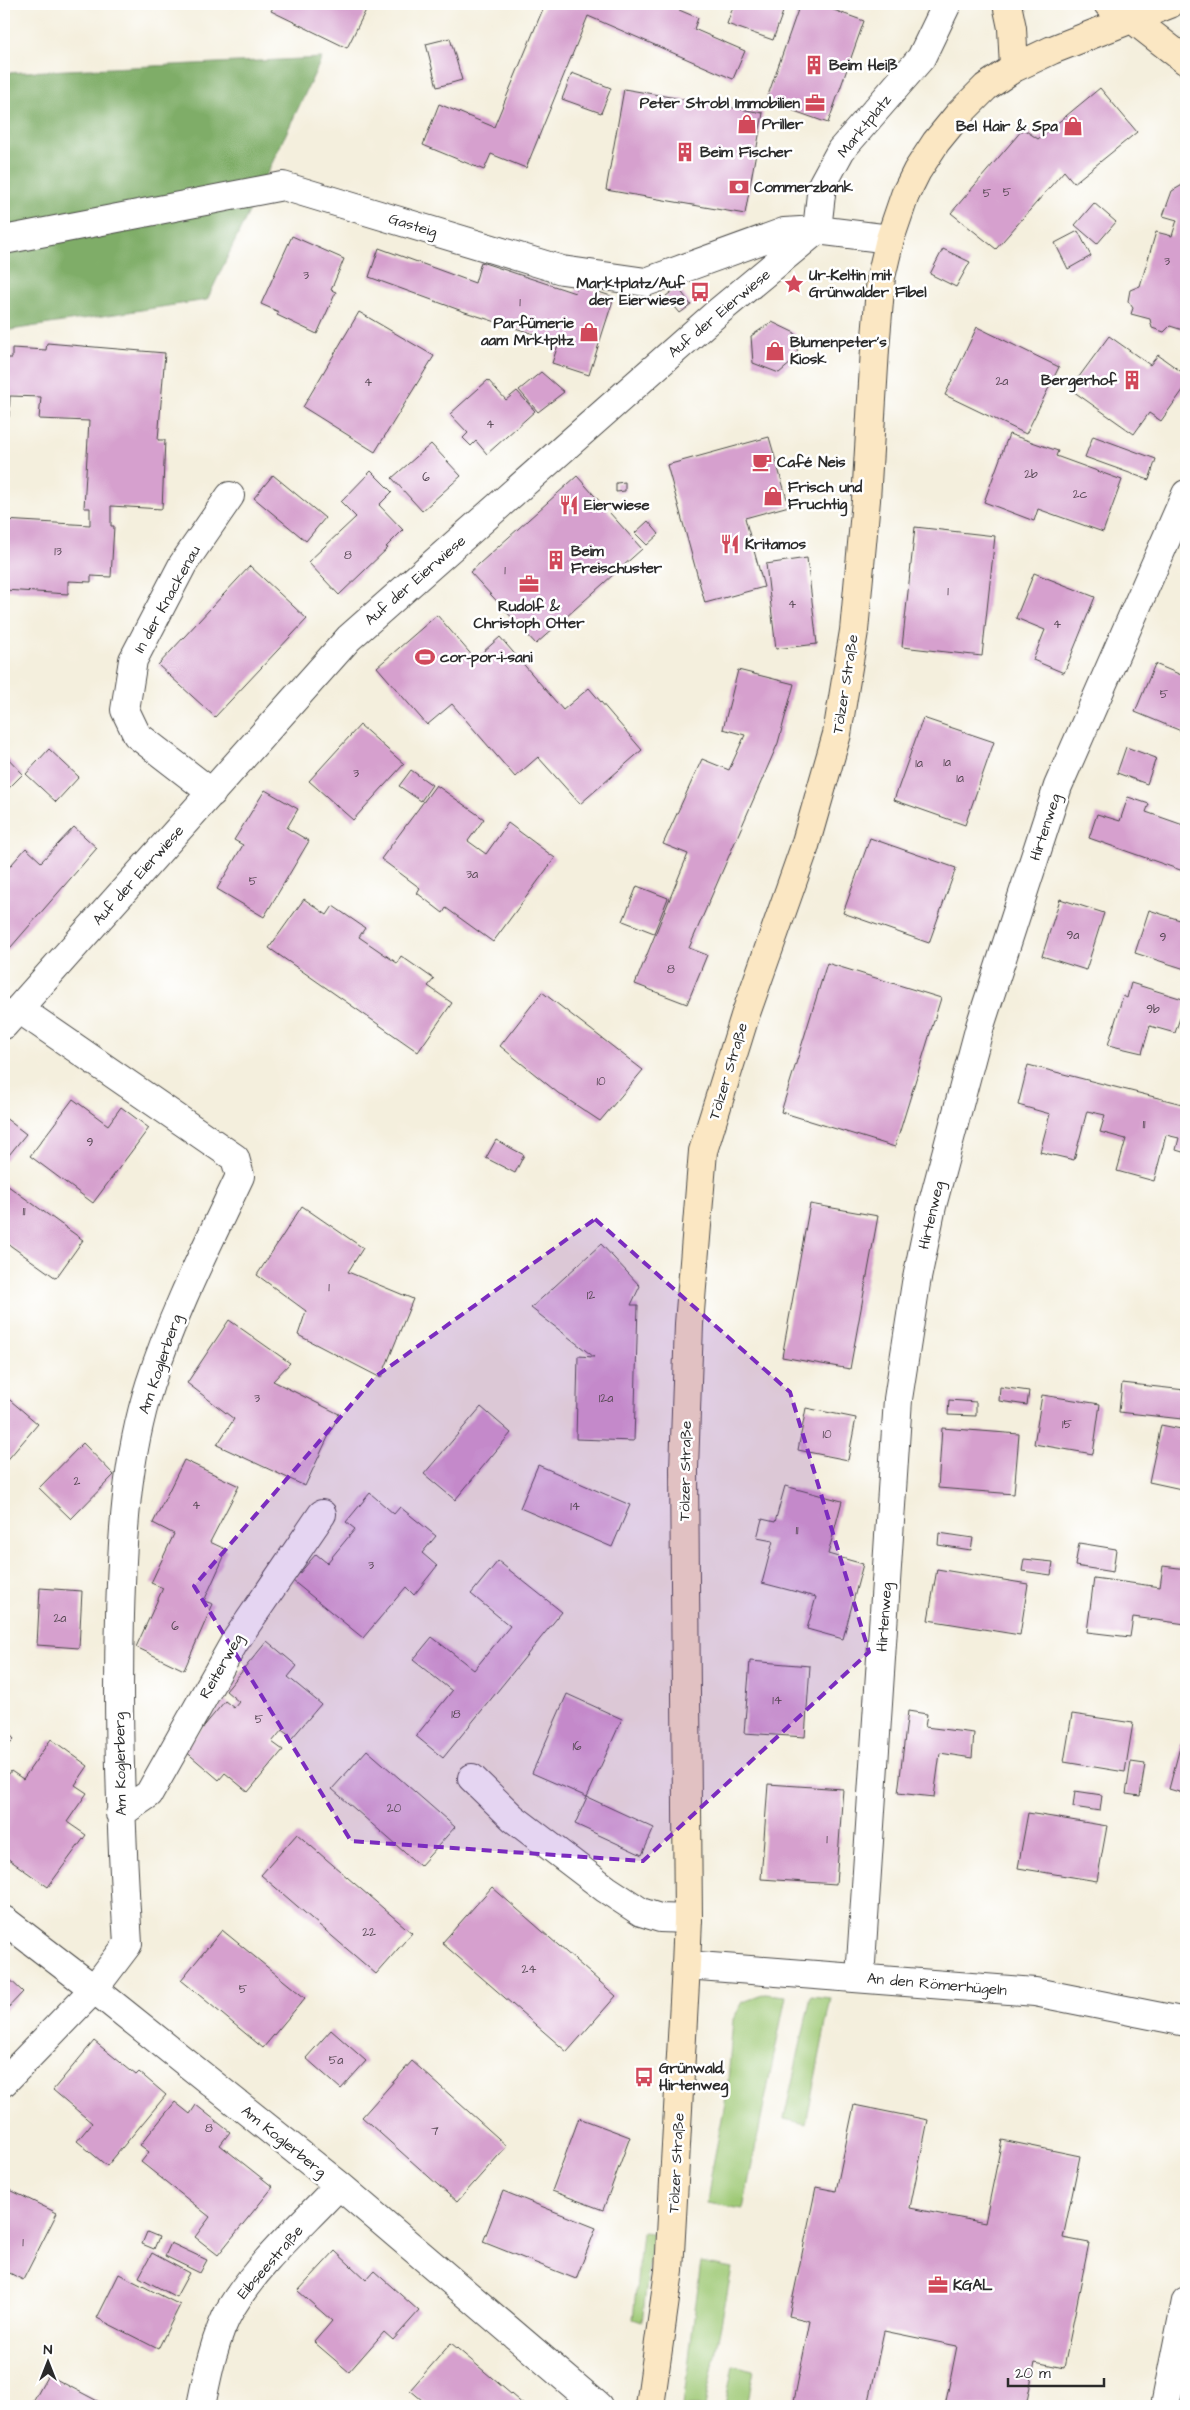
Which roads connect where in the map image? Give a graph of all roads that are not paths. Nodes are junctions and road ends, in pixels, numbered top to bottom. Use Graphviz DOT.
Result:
graph roads {
  1 [pos="947,4"];
  2 [pos="1007,4"];
  3 [pos="1108,4"];
  4 [pos="1170,4"];
  5 [pos="1131,18"];
  6 [pos="1186,61"];
  7 [pos="1014,68"];
  8 [pos="817,230"];
  9 [pos="890,239"];
  10 [pos="4,240"];
  11 [pos="1186,494"];
  12 [pos="230,496"];
  13 [pos="212,793"];
  14 [pos="11,1017"];
  15 [pos="322,1514"];
  16 [pos="472,1778"];
  17 [pos="120,1814"];
  18 [pos="688,1919"];
  19 [pos="4,1920"];
  20 [pos="686,1965"];
  21 [pos="860,1978"];
  22 [pos="94,1989"];
  23 [pos="1186,2022"];
  24 [pos="4,2082"];
  25 [pos="338,2186"];
  26 [pos="1186,2301"];
  27 [pos="201,2406"];
  28 [pos="598,2406"];
  29 [pos="650,2406"];
  30 [pos="1165,2406"];
  1 -- 8 [label="street, Marktplatz"];
  2 -- 7 [label="main road"];
  3 -- 5 [label="main road"];
  4 -- 5 [label="main road"];
  5 -- 6 [label="main road"];
  5 -- 7 [label="main road"];
  7 -- 9 [label="main road"];
  8 -- 9 [label="street"];
  8 -- 10 [label="street, Gasteig"];
  8 -- 13 [label="street, Auf der Eierwiese"];
  9 -- 18 [label="main road, Tölzer Straße"];
  11 -- 21 [label="street, Hirtenweg"];
  12 -- 13 [label="street, In der Knackenau"];
  13 -- 14 [label="street, Auf der Eierwiese"];
  14 -- 17 [label="street, Am Koglerberg"];
  15 -- 17 [label="street, Reiterweg"];
  16 -- 18 [label="street"];
  17 -- 22 [label="street, Am Koglerberg"];
  18 -- 20 [label="main road, Tölzer Straße"];
  19 -- 22 [label="street"];
  20 -- 21 [label="street, An den Römerhügeln"];
  20 -- 29 [label="main road, Tölzer Straße"];
  21 -- 23 [label="street, An den Römerhügeln"];
  22 -- 24 [label="street"];
  22 -- 25 [label="street, Am Koglerberg"];
  25 -- 27 [label="street, Eibseestraße"];
  25 -- 28 [label="street, Am Koglerberg"];
  26 -- 30 [label="street"];
}
